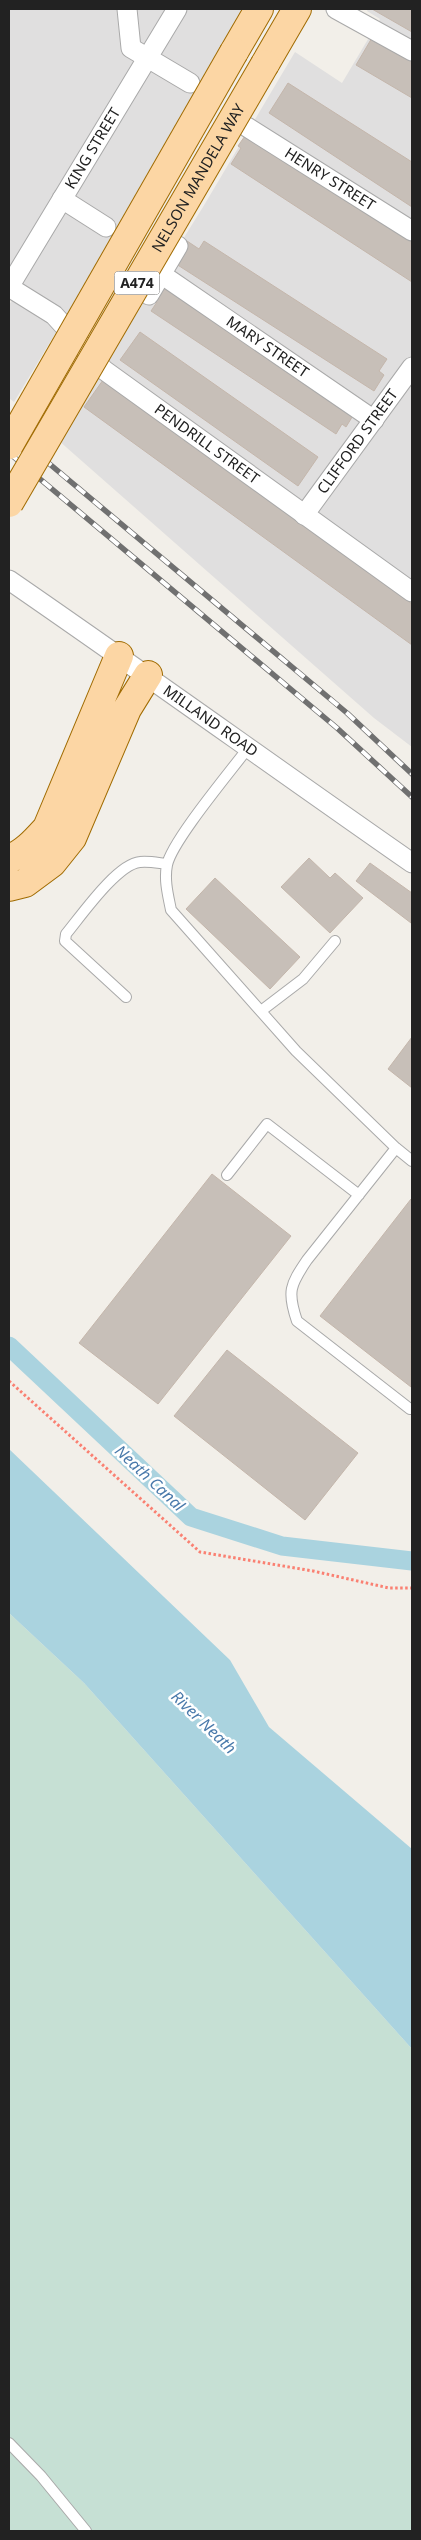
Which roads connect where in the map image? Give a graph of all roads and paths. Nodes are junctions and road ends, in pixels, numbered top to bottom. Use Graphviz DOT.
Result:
graph roads {
  1 [pos="127,9"];
  2 [pos="178,9"];
  3 [pos="259,9"];
  4 [pos="297,9"];
  5 [pos="336,9"];
  6 [pos="356,14"];
  7 [pos="412,52"];
  8 [pos="149,60"];
  9 [pos="190,83"];
  10 [pos="247,126"];
  11 [pos="62,199"];
  12 [pos="106,227"];
  13 [pos="412,231"];
  14 [pos="178,246"];
  15 [pos="161,274"];
  16 [pos="9,287"];
  17 [pos="149,295"];
  18 [pos="412,367"];
  19 [pos="374,420"];
  20 [pos="9,445"];
  21 [pos="9,503"];
  22 [pos="304,515"];
  23 [pos="9,580"];
  24 [pos="412,592"];
  25 [pos="119,656"];
  26 [pos="148,675"];
  27 [pos="248,748"];
  28 [pos="13,857"];
  29 [pos="412,863"];
  30 [pos="167,864"];
  31 [pos="17,885"];
  32 [pos="335,940"];
  33 [pos="126,997"];
  34 [pos="261,1011"];
  35 [pos="396,1148"];
  36 [pos="412,1161"];
  37 [pos="226,1176"];
  38 [pos="359,1195"];
  39 [pos="9,1380"];
  40 [pos="410,1409"];
  41 [pos="412,1588"];
  42 [pos="9,2443"];
  43 [pos="86,2531"];
  1 -- 8 [label="street"];
  2 -- 8 [label="street, KING STREET"];
  3 -- 20 [label="main road, NELSON MANDELA WAY / A474, bridge"];
  4 -- 21 [label="main road, NELSON MANDELA WAY / A474, bridge"];
  5 -- 6 [label="street"];
  6 -- 7 [label="street"];
  8 -- 9 [label="street"];
  8 -- 11 [label="street, KING STREET"];
  10 -- 13 [label="street, HENRY STREET"];
  11 -- 12 [label="street"];
  11 -- 16 [label="street, KING STREET"];
  14 -- 15 [label="street"];
  15 -- 17 [label="street"];
  15 -- 19 [label="street, MARY STREET"];
  16 -- 22 [label="street, PENDRILL STREET"];
  18 -- 19 [label="street, CLIFFORD STREET"];
  19 -- 22 [label="street, CLIFFORD STREET"];
  22 -- 24 [label="street, PENDRILL STREET"];
  23 -- 25 [label="street, MILLAND ROAD"];
  25 -- 26 [label="street, MILLAND ROAD"];
  25 -- 28 [label="main road"];
  26 -- 27 [label="street, MILLAND ROAD"];
  26 -- 31 [label="main road"];
  27 -- 29 [label="street, MILLAND ROAD"];
  27 -- 30 [label="lane"];
  30 -- 33 [label="lane"];
  30 -- 34 [label="lane"];
  32 -- 34 [label="lane"];
  34 -- 35 [label="lane"];
  35 -- 36 [label="lane"];
  35 -- 38 [label="lane"];
  37 -- 38 [label="lane"];
  38 -- 40 [label="lane"];
  39 -- 41 [label="path"];
  42 -- 43 [label="lane"];
}
